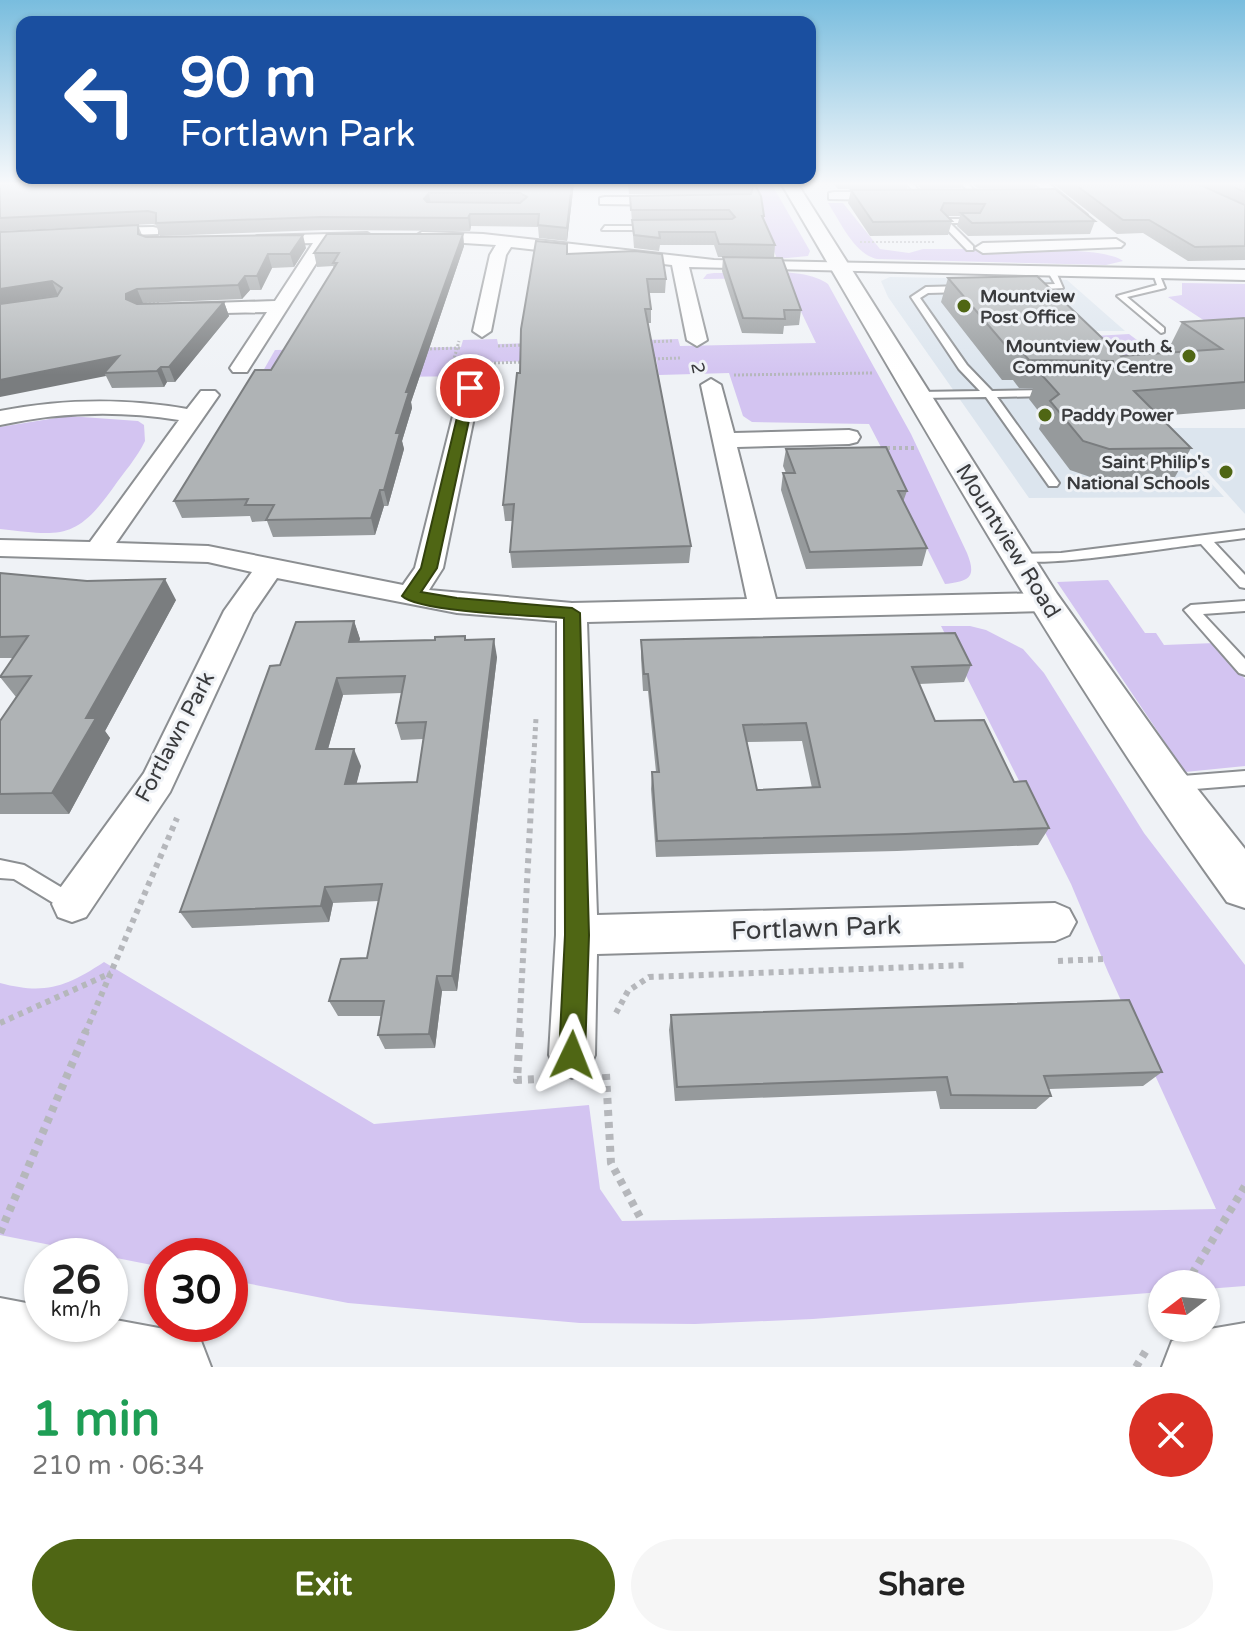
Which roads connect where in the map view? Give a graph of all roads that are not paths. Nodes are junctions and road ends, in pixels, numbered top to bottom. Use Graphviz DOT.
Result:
graph roads {
  1 [pos="318,247"];
  2 [pos="503,247"];
  3 [pos="544,247"];
  4 [pos="605,247"];
  5 [pos="828,247"];
  6 [pos="948,247"];
  7 [pos="1120,247"];
  8 [pos="970,248"];
  9 [pos="1125,251"];
  10 [pos="601,254"];
  11 [pos="680,263"];
  12 [pos="841,267"];
  13 [pos="1052,272"];
  14 [pos="1155,273"];
  15 [pos="1245,275"];
  16 [pos="1012,288"];
  17 [pos="983,289"];
  18 [pos="168,306"];
  19 [pos="279,306"];
  20 [pos="1161,330"];
  21 [pos="482,331"];
  22 [pos="697,340"];
  23 [pos="240,368"];
  24 [pos="719,380"];
  25 [pos="460,384"];
  26 [pos="1068,393"];
  27 [pos="989,394"];
  28 [pos="208,395"];
  29 [pos="919,395"];
  30 [pos="193,416"];
  31 [pos="0,418"];
  32 [pos="849,437"];
  33 [pos="725,440"];
  34 [pos="1053,483"];
  35 [pos="1245,534"];
  36 [pos="1204,539"];
  37 [pos="0,548"];
  38 [pos="97,551"];
  39 [pos="1017,558"];
  40 [pos="271,566"];
  41 [pos="1245,584"];
  42 [pos="410,596"];
  43 [pos="1044,602"];
  44 [pos="1245,606"];
  45 [pos="764,609"];
  46 [pos="572,613"];
  47 [pos="1245,669"];
  48 [pos="1245,778"];
  49 [pos="1168,785"];
  50 [pos="0,869"];
  51 [pos="1245,886"];
  52 [pos="72,904"];
  53 [pos="577,935"];
  54 [pos="1052,941"];
  55 [pos="590,1060"];
  56 [pos="0,1333"];
  57 [pos="1245,1359"];
  58 [pos="175,1367"];
  59 [pos="1198,1367"];
  1 -- 19 [label="street"];
  2 -- 21 [label="street"];
  3 -- 10 [label="street"];
  4 -- 10 [label="street"];
  5 -- 12 [label="street, Mountview Road"];
  6 -- 8 [label="street"];
  7 -- 9 [label="street"];
  8 -- 9 [label="street"];
  9 -- 14 [label="street"];
  10 -- 11 [label="street"];
  11 -- 12 [label="street"];
  11 -- 22 [label="street"];
  12 -- 13 [label="street"];
  12 -- 29 [label="street, Mountview Road"];
  13 -- 14 [label="street"];
  13 -- 16 [label="lane"];
  14 -- 15 [label="street"];
  14 -- 20 [label="lane"];
  17 -- 27 [label="lane"];
  18 -- 19 [label="street"];
  19 -- 23 [label="street"];
  24 -- 33 [label="street"];
  25 -- 42 [label="street"];
  26 -- 27 [label="lane"];
  27 -- 29 [label="lane"];
  27 -- 34 [label="lane"];
  28 -- 30 [label="street"];
  29 -- 39 [label="street, Mountview Road"];
  30 -- 31 [label="street"];
  30 -- 38 [label="street"];
  32 -- 33 [label="street"];
  33 -- 45 [label="street"];
  35 -- 36 [label="lane"];
  36 -- 39 [label="lane"];
  36 -- 41 [label="lane"];
  37 -- 38 [label="street"];
  38 -- 40 [label="street"];
  39 -- 43 [label="street, Mountview Road"];
  40 -- 42 [label="street"];
  40 -- 52 [label="street, Fortlawn Park"];
  42 -- 46 [label="street"];
  43 -- 45 [label="street"];
  43 -- 49 [label="street, Mountview Road"];
  44 -- 47 [label="lane"];
  45 -- 46 [label="street"];
  46 -- 53 [label="street"];
  48 -- 49 [label="lane"];
  49 -- 51 [label="street, Mountview Road"];
  50 -- 52 [label="lane"];
  53 -- 54 [label="street, Fortlawn Park"];
  53 -- 55 [label="street"];
  56 -- 58 [label="street"];
  57 -- 59 [label="street"];
}
